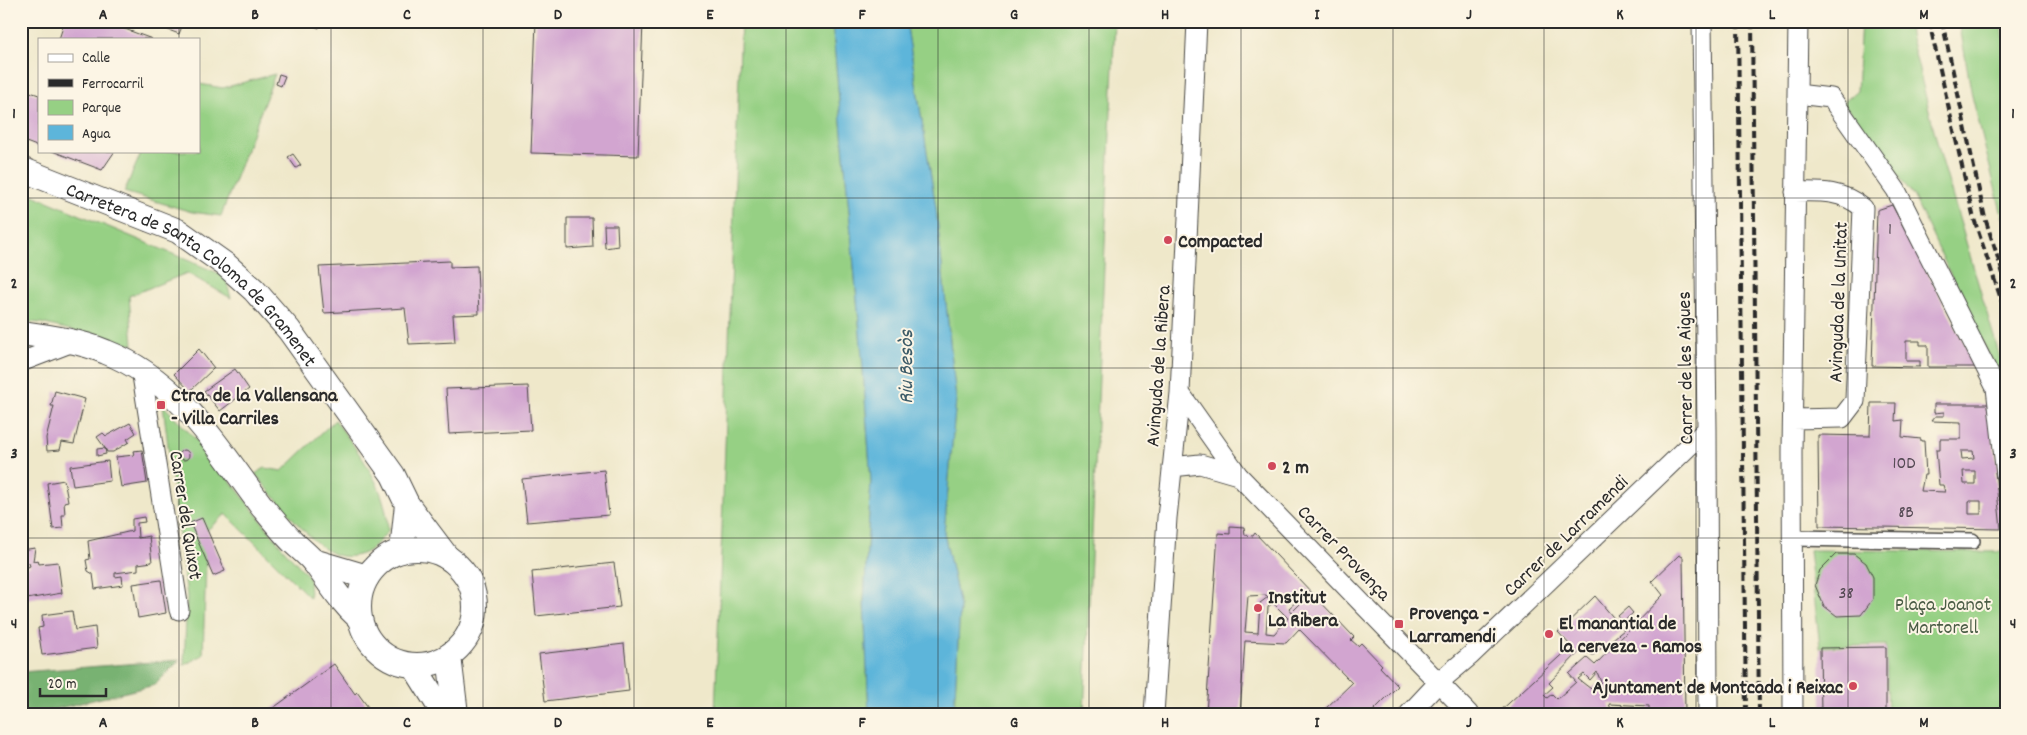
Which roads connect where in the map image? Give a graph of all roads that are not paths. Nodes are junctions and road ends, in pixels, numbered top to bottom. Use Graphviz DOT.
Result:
graph roads {
  1 [pos="1197,21"];
  2 [pos="1702,21"];
  3 [pos="1798,21"];
  4 [pos="1797,94"];
  5 [pos="21,170"];
  6 [pos="1796,192"];
  7 [pos="21,333"];
  8 [pos="73,342"];
  9 [pos="21,362"];
  10 [pos="141,369"];
  11 [pos="1180,393"];
  12 [pos="1793,419"];
  13 [pos="1707,429"];
  14 [pos="1172,467"];
  15 [pos="1238,474"];
  16 [pos="2006,475"];
  17 [pos="407,504"];
  18 [pos="1793,538"];
  19 [pos="1972,541"];
  20 [pos="402,551"];
  21 [pos="446,557"];
  22 [pos="313,561"];
  23 [pos="367,577"];
  24 [pos="179,610"];
  25 [pos="359,618"];
  26 [pos="449,656"];
  27 [pos="414,666"];
  28 [pos="1439,682"];
  29 [pos="444,714"];
  30 [pos="456,714"];
  31 [pos="1154,714"];
  32 [pos="1409,714"];
  33 [pos="1469,714"];
  34 [pos="1708,714"];
  35 [pos="1793,714"];
  1 -- 11 [label="street, Avinguda de la Ribera"];
  2 -- 13 [label="street, Carrer de les Aigues"];
  3 -- 4 [label="street, Avinguda de la Unitat"];
  4 -- 6 [label="street, Avinguda de la Unitat"];
  4 -- 16 [label="street"];
  5 -- 17 [label="street, Carretera de Santa Coloma de Gramenet"];
  6 -- 12 [label="street, Avinguda de la Unitat"];
  6 -- 12 [label="street, Avinguda de la Unitat"];
  7 -- 8 [label="street"];
  8 -- 9 [label="street"];
  8 -- 10 [label="street"];
  10 -- 22 [label="street"];
  10 -- 24 [label="street, Carrer del Quixot"];
  11 -- 14 [label="street, Avinguda de la Ribera"];
  11 -- 15 [label="street, Carrer Provença"];
  12 -- 18 [label="street, Avinguda de la Unitat"];
  13 -- 28 [label="street, Carrer de Larramendi"];
  13 -- 34 [label="street, Carrer de les Aigues"];
  14 -- 15 [label="street"];
  14 -- 31 [label="street, Avinguda de la Ribera"];
  15 -- 28 [label="street, Carrer Provença"];
  17 -- 20 [label="street"];
  17 -- 21 [label="street, Carretera de Santa Coloma de Gramenet"];
  18 -- 19 [label="street"];
  18 -- 35 [label="street, Avinguda de la Unitat"];
  20 -- 21 [label="street"];
  20 -- 23 [label="street"];
  21 -- 26 [label="street"];
  22 -- 23 [label="street"];
  22 -- 25 [label="street"];
  23 -- 25 [label="street"];
  25 -- 27 [label="street"];
  26 -- 27 [label="street"];
  26 -- 30 [label="street"];
  27 -- 29 [label="street"];
  28 -- 32 [label="street, Carrer de Larramendi"];
  28 -- 33 [label="street, Carrer Provença"];
}
